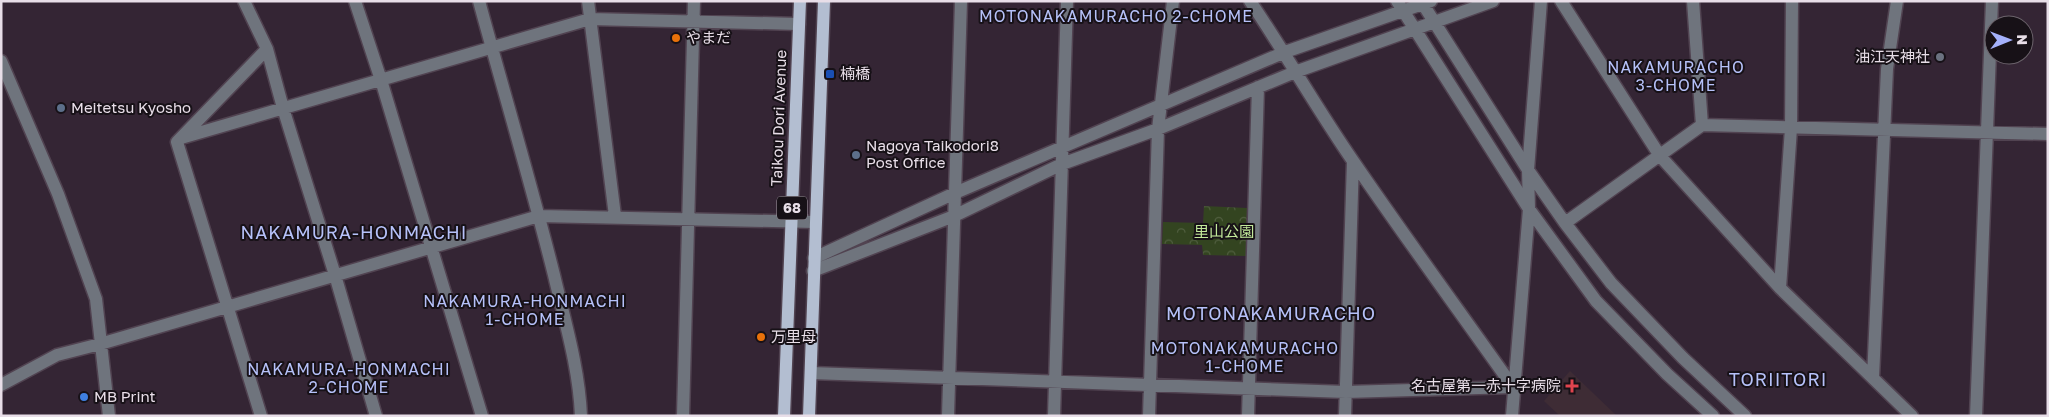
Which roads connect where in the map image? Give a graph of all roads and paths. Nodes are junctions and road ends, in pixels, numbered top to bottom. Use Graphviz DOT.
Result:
graph roads {
  1 [pos="244,1"];
  2 [pos="355,1"];
  3 [pos="479,1"];
  4 [pos="588,1"];
  5 [pos="694,1"];
  6 [pos="800,1"];
  7 [pos="824,1"];
  8 [pos="961,1"];
  9 [pos="1067,1"];
  10 [pos="1173,1"];
  11 [pos="1250,1"];
  12 [pos="1493,1"];
  13 [pos="1541,1"];
  14 [pos="1561,1"];
  15 [pos="1693,1"];
  16 [pos="1792,1"];
  17 [pos="1897,1"];
  18 [pos="1992,1"];
  19 [pos="1425,2"];
  20 [pos="1401,7"];
  21 [pos="590,19"];
  22 [pos="693,21"];
  23 [pos="1434,22"];
  24 [pos="799,24"];
  25 [pos="1414,29"];
  26 [pos="492,48"];
  27 [pos="266,49"];
  28 [pos="1285,52"];
  29 [pos="1,61"];
  30 [pos="1295,72"];
  31 [pos="381,80"];
  32 [pos="1258,86"];
  33 [pos="1161,107"];
  34 [pos="283,108"];
  35 [pos="1702,125"];
  36 [pos="1791,128"];
  37 [pos="1158,129"];
  38 [pos="1883,130"];
  39 [pos="1987,131"];
  40 [pos="2048,134"];
  41 [pos="181,138"];
  42 [pos="1063,147"];
  43 [pos="1660,156"];
  44 [pos="1353,161"];
  45 [pos="1062,164"];
  46 [pos="1528,170"];
  47 [pos="955,194"];
  48 [pos="1529,209"];
  49 [pos="539,216"];
  50 [pos="615,216"];
  51 [pos="954,216"];
  52 [pos="687,219"];
  53 [pos="791,222"];
  54 [pos="815,222"];
  55 [pos="1565,223"];
  56 [pos="431,247"];
  57 [pos="814,258"];
  58 [pos="813,271"];
  59 [pos="335,275"];
  60 [pos="1780,288"];
  61 [pos="227,307"];
  62 [pos="100,344"];
  63 [pos="811,373"];
  64 [pos="949,378"];
  65 [pos="1873,378"];
  66 [pos="1055,382"];
  67 [pos="1,385"];
  68 [pos="1150,385"];
  69 [pos="1249,388"];
  70 [pos="1513,388"];
  71 [pos="1346,392"];
  72 [pos="109,416"];
  73 [pos="260,416"];
  74 [pos="376,416"];
  75 [pos="482,416"];
  76 [pos="581,416"];
  77 [pos="683,416"];
  78 [pos="784,416"];
  79 [pos="809,416"];
  80 [pos="948,416"];
  81 [pos="1054,416"];
  82 [pos="1149,416"];
  83 [pos="1248,416"];
  84 [pos="1345,416"];
  85 [pos="1512,416"];
  86 [pos="1713,416"];
  87 [pos="1745,416"];
  88 [pos="1912,416"];
  89 [pos="1976,416"];
  1 -- 27 [label="street"];
  2 -- 31 [label="street"];
  3 -- 26 [label="street"];
  4 -- 21 [label="street"];
  5 -- 22 [label="street"];
  6 -- 24 [label="main road, Taikou Dori Avenue / 68"];
  7 -- 54 [label="main road, 68"];
  8 -- 47 [label="street"];
  9 -- 42 [label="street"];
  10 -- 33 [label="street"];
  11 -- 28 [label="street"];
  12 -- 23 [label="street"];
  13 -- 46 [label="street"];
  14 -- 43 [label="street"];
  15 -- 35 [label="street"];
  16 -- 36 [label="street"];
  17 -- 38 [label="street"];
  18 -- 39 [label="street"];
  19 -- 20 [label="street"];
  19 -- 23 [label="street"];
  20 -- 25 [label="street"];
  20 -- 28 [label="street"];
  21 -- 22 [label="street"];
  21 -- 26 [label="street"];
  21 -- 50 [label="street"];
  22 -- 24 [label="street"];
  22 -- 52 [label="street"];
  23 -- 25 [label="street"];
  23 -- 46 [label="street"];
  24 -- 53 [label="main road, Taikou Dori Avenue / 68"];
  25 -- 30 [label="street"];
  25 -- 48 [label="street"];
  26 -- 31 [label="street"];
  26 -- 49 [label="street"];
  27 -- 34 [label="street"];
  27 -- 41 [label="street"];
  28 -- 30 [label="street"];
  28 -- 33 [label="street"];
  29 -- 62 [label="street"];
  30 -- 32 [label="street"];
  30 -- 44 [label="street"];
  31 -- 34 [label="street"];
  31 -- 56 [label="street"];
  32 -- 37 [label="street"];
  32 -- 69 [label="street"];
  33 -- 37 [label="street"];
  33 -- 42 [label="street"];
  34 -- 41 [label="street"];
  34 -- 59 [label="street"];
  35 -- 36 [label="street"];
  35 -- 43 [label="street"];
  36 -- 38 [label="street"];
  36 -- 60 [label="street"];
  37 -- 45 [label="street"];
  37 -- 68 [label="street"];
  38 -- 39 [label="street"];
  38 -- 65 [label="street"];
  39 -- 40 [label="street"];
  39 -- 89 [label="street"];
  41 -- 61 [label="street"];
  42 -- 45 [label="street"];
  42 -- 47 [label="street"];
  43 -- 55 [label="street"];
  43 -- 60 [label="street"];
  44 -- 70 [label="street"];
  44 -- 71 [label="street"];
  45 -- 51 [label="street"];
  45 -- 66 [label="street"];
  46 -- 48 [label="street"];
  46 -- 55 [label="street"];
  47 -- 51 [label="street"];
  47 -- 57 [label="street"];
  48 -- 70 [label="street"];
  48 -- 86 [label="street"];
  49 -- 50 [label="street"];
  49 -- 56 [label="street"];
  49 -- 76 [label="street"];
  50 -- 52 [label="street"];
  51 -- 58 [label="street"];
  51 -- 64 [label="street"];
  52 -- 53 [label="street"];
  52 -- 77 [label="street"];
  53 -- 54 [label="street"];
  53 -- 78 [label="main road, Taikou Dori Avenue / 68"];
  54 -- 57 [label="main road, 68"];
  55 -- 87 [label="street"];
  56 -- 59 [label="street"];
  56 -- 75 [label="street"];
  57 -- 58 [label="main road, 68"];
  58 -- 63 [label="main road, 68"];
  59 -- 61 [label="street"];
  59 -- 74 [label="street"];
  60 -- 65 [label="street"];
  61 -- 62 [label="street"];
  61 -- 73 [label="street"];
  62 -- 67 [label="street"];
  62 -- 72 [label="street"];
  63 -- 64 [label="street"];
  63 -- 79 [label="main road, 68"];
  64 -- 66 [label="street"];
  64 -- 80 [label="street"];
  65 -- 88 [label="street"];
  66 -- 68 [label="street"];
  66 -- 81 [label="street"];
  68 -- 69 [label="street"];
  68 -- 82 [label="street"];
  69 -- 71 [label="street"];
  69 -- 83 [label="street"];
  70 -- 71 [label="street"];
  70 -- 85 [label="street"];
  71 -- 84 [label="street"];
}
